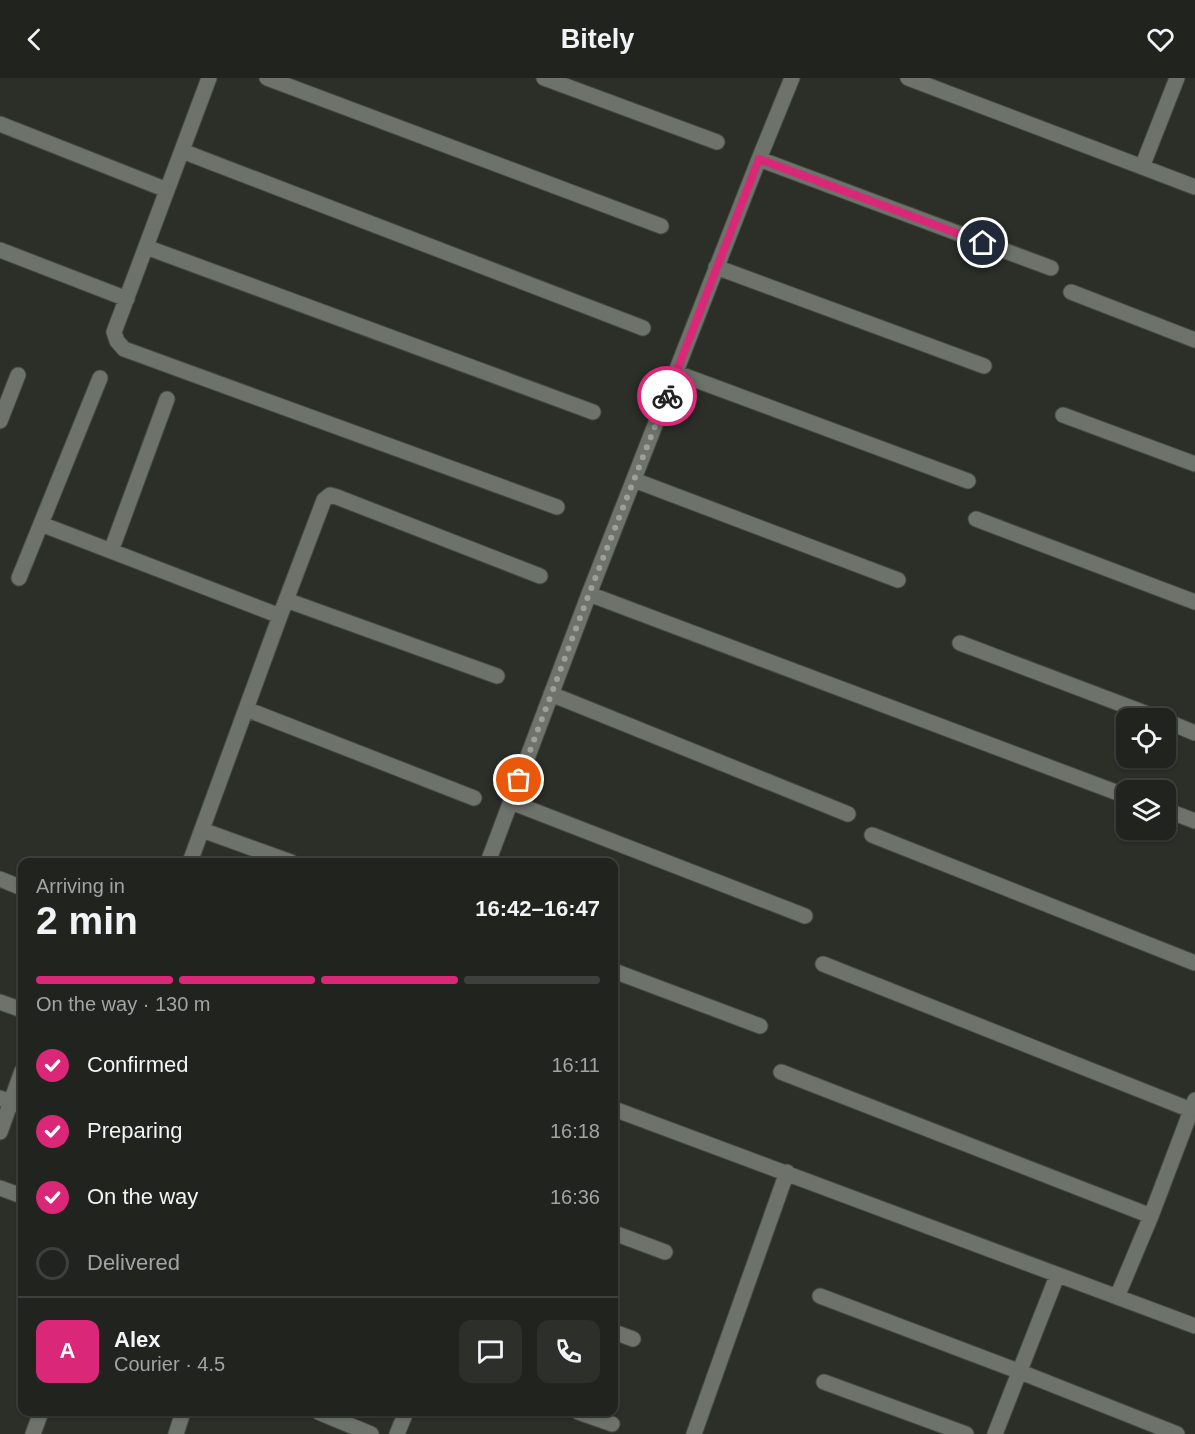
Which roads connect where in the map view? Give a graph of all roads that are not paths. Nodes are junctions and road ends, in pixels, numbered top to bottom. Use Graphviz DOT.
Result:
graph roads {
  1 [pos="209,78"];
  2 [pos="267,78"];
  3 [pos="544,78"];
  4 [pos="792,78"];
  5 [pos="908,78"];
  6 [pos="1177,78"];
  7 [pos="0,124"];
  8 [pos="717,142"];
  9 [pos="182,151"];
  10 [pos="759,159"];
  11 [pos="1142,167"];
  12 [pos="1195,187"];
  13 [pos="167,190"];
  14 [pos="661,226"];
  15 [pos="146,247"];
  16 [pos="0,250"];
  17 [pos="716,267"];
  18 [pos="1051,268"];
  19 [pos="1071,292"];
  20 [pos="127,299"];
  21 [pos="643,328"];
  22 [pos="1195,340"];
  23 [pos="984,366"];
  24 [pos="677,373"];
  25 [pos="18,375"];
  26 [pos="100,378"];
  27 [pos="167,399"];
  28 [pos="593,412"];
  29 [pos="1064,415"];
  30 [pos="0,421"];
  31 [pos="1195,464"];
  32 [pos="634,480"];
  33 [pos="968,481"];
  34 [pos="557,507"];
  35 [pos="976,519"];
  36 [pos="41,524"];
  37 [pos="111,551"];
  38 [pos="540,576"];
  39 [pos="19,578"];
  40 [pos="898,580"];
  41 [pos="589,594"];
  42 [pos="286,600"];
  43 [pos="1195,602"];
  44 [pos="280,616"];
  45 [pos="960,643"];
  46 [pos="497,676"];
  47 [pos="551,694"];
  48 [pos="1132,708"];
  49 [pos="246,709"];
  50 [pos="1176,725"];
  51 [pos="1195,732"];
  52 [pos="1116,792"];
  53 [pos="474,798"];
  54 [pos="511,802"];
  55 [pos="848,814"];
  56 [pos="1176,814"];
  57 [pos="1195,821"];
  58 [pos="202,830"];
  59 [pos="872,835"];
  60 [pos="191,858"];
  61 [pos="280,858"];
  62 [pos="490,858"];
  63 [pos="0,879"];
  64 [pos="18,886"];
  65 [pos="805,916"];
  66 [pos="1195,963"];
  67 [pos="823,964"];
  68 [pos="618,972"];
  69 [pos="0,1002"];
  70 [pos="18,1009"];
  71 [pos="760,1026"];
  72 [pos="781,1072"];
  73 [pos="18,1082"];
  74 [pos="11,1102"];
  75 [pos="1193,1105"];
  76 [pos="618,1110"];
  77 [pos="0,1132"];
  78 [pos="787,1172"];
  79 [pos="0,1188"];
  80 [pos="18,1195"];
  81 [pos="1151,1216"];
  82 [pos="618,1234"];
  83 [pos="665,1252"];
  84 [pos="1057,1276"];
  85 [pos="819,1296"];
  86 [pos="1117,1297"];
  87 [pos="1195,1326"];
  88 [pos="618,1334"];
  89 [pos="633,1340"];
  90 [pos="1018,1371"];
  91 [pos="824,1382"];
  92 [pos="40,1416"];
  93 [pos="182,1416"];
  94 [pos="328,1416"];
  95 [pos="404,1416"];
  96 [pos="589,1416"];
  97 [pos="612,1424"];
  98 [pos="33,1434"];
  99 [pos="176,1434"];
  100 [pos="371,1434"];
  101 [pos="397,1434"];
  102 [pos="694,1434"];
  103 [pos="966,1434"];
  104 [pos="995,1434"];
  105 [pos="1177,1434"];
  1 -- 9 [label="street"];
  2 -- 14 [label="street"];
  3 -- 8 [label="street"];
  4 -- 10 [label="street"];
  5 -- 11 [label="street"];
  6 -- 11 [label="street"];
  7 -- 13 [label="street"];
  9 -- 13 [label="street"];
  9 -- 21 [label="street"];
  10 -- 17 [label="street"];
  10 -- 18 [label="street"];
  11 -- 12 [label="street"];
  13 -- 15 [label="street"];
  15 -- 20 [label="street"];
  15 -- 28 [label="street"];
  16 -- 20 [label="street"];
  17 -- 23 [label="street"];
  17 -- 24 [label="street"];
  19 -- 22 [label="street"];
  20 -- 34 [label="street"];
  24 -- 32 [label="street"];
  24 -- 33 [label="street"];
  25 -- 30 [label="street"];
  26 -- 36 [label="street"];
  27 -- 37 [label="street"];
  29 -- 31 [label="street"];
  32 -- 40 [label="street"];
  32 -- 41 [label="street"];
  35 -- 43 [label="street"];
  36 -- 37 [label="street"];
  36 -- 39 [label="street"];
  37 -- 44 [label="street"];
  38 -- 42 [label="street"];
  41 -- 47 [label="street"];
  41 -- 52 [label="street"];
  42 -- 44 [label="street"];
  42 -- 46 [label="street"];
  44 -- 49 [label="street"];
  45 -- 48 [label="street"];
  47 -- 54 [label="street"];
  47 -- 55 [label="street"];
  49 -- 53 [label="street"];
  49 -- 58 [label="street"];
  50 -- 51 [label="street"];
  54 -- 62 [label="street"];
  54 -- 65 [label="street"];
  56 -- 57 [label="street"];
  58 -- 60 [label="street"];
  58 -- 61 [label="street"];
  59 -- 66 [label="street"];
  63 -- 64 [label="street"];
  67 -- 75 [label="street"];
  68 -- 71 [label="street"];
  69 -- 70 [label="street"];
  72 -- 81 [label="street"];
  73 -- 74 [label="street"];
  74 -- 77 [label="street"];
  75 -- 81 [label="street"];
  76 -- 78 [label="street"];
  78 -- 84 [label="street"];
  78 -- 102 [label="street"];
  79 -- 80 [label="street"];
  81 -- 86 [label="street"];
  82 -- 83 [label="street"];
  84 -- 86 [label="street"];
  84 -- 90 [label="street"];
  85 -- 90 [label="street"];
  86 -- 87 [label="street"];
  88 -- 89 [label="street"];
  90 -- 104 [label="street"];
  90 -- 105 [label="street"];
  91 -- 103 [label="street"];
  92 -- 98 [label="street"];
  93 -- 99 [label="street"];
  94 -- 100 [label="street"];
  95 -- 101 [label="street"];
  96 -- 97 [label="street"];
}
